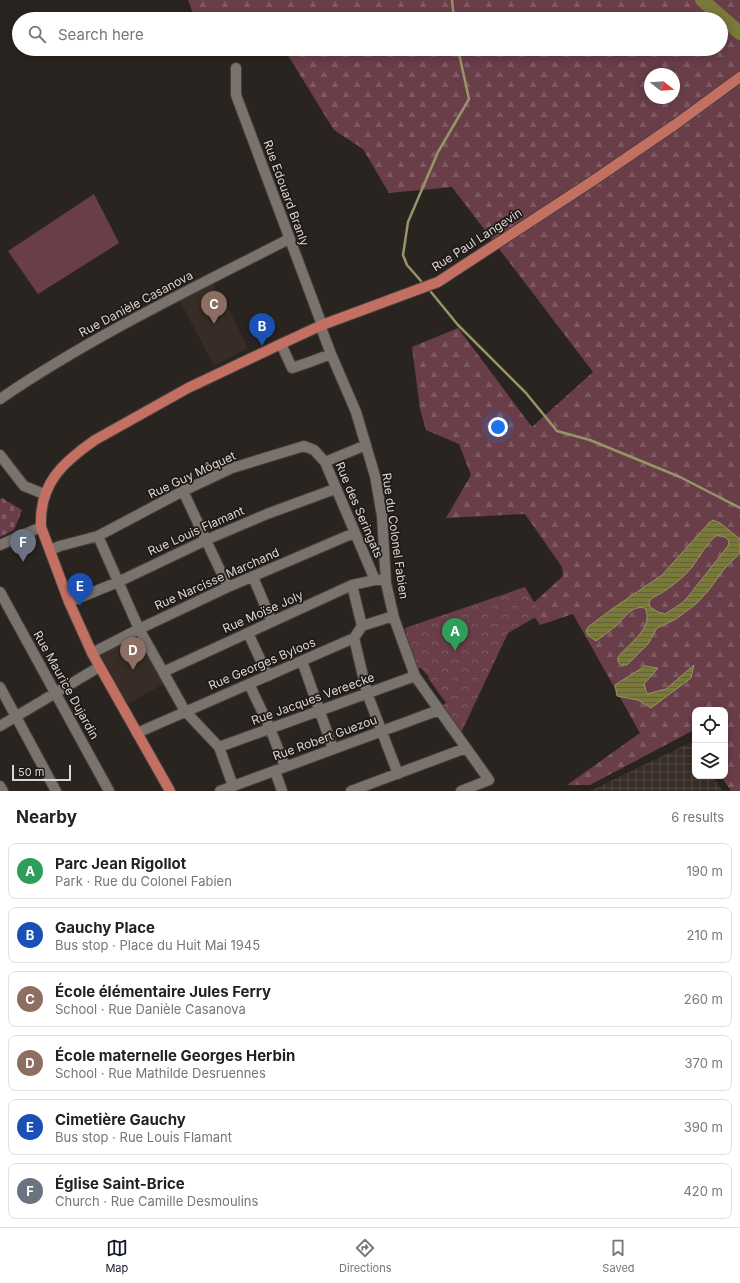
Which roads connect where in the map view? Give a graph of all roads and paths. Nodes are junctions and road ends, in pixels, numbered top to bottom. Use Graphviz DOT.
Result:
graph roads {
  1 [pos="236,68"];
  2 [pos="740,77"];
  3 [pos="289,239"];
  4 [pos="322,325"];
  5 [pos="281,344"];
  6 [pos="331,354"];
  7 [pos="0,399"];
  8 [pos="366,445"];
  9 [pos="0,455"];
  10 [pos="325,462"];
  11 [pos="335,489"];
  12 [pos="183,491"];
  13 [pos="44,494"];
  14 [pos="41,527"];
  15 [pos="354,533"];
  16 [pos="98,536"];
  17 [pos="206,540"];
  18 [pos="0,545"];
  19 [pos="50,550"];
  20 [pos="252,577"];
  21 [pos="375,580"];
  22 [pos="386,580"];
  23 [pos="118,582"];
  24 [pos="352,585"];
  25 [pos="228,587"];
  26 [pos="0,592"];
  27 [pos="69,602"];
  28 [pos="394,618"];
  29 [pos="272,622"];
  30 [pos="362,626"];
  31 [pos="139,629"];
  32 [pos="248,633"];
  33 [pos="354,638"];
  34 [pos="92,653"];
  35 [pos="302,661"];
  36 [pos="99,667"];
  37 [pos="163,672"];
  38 [pos="268,676"];
  39 [pos="415,676"];
  40 [pos="249,684"];
  41 [pos="0,687"];
  42 [pos="55,693"];
  43 [pos="367,693"];
  44 [pos="320,710"];
  45 [pos="439,710"];
  46 [pos="185,711"];
  47 [pos="16,717"];
  48 [pos="0,726"];
  49 [pos="270,728"];
  50 [pos="381,732"];
  51 [pos="137,733"];
  52 [pos="219,747"];
  53 [pos="466,748"];
  54 [pos="333,749"];
  55 [pos="285,767"];
  56 [pos="275,771"];
  57 [pos="398,774"];
  58 [pos="0,786"];
  59 [pos="233,786"];
  60 [pos="3,791"];
  61 [pos="56,791"];
  62 [pos="109,791"];
  63 [pos="170,791"];
  64 [pos="220,791"];
  65 [pos="282,791"];
  66 [pos="351,791"];
  67 [pos="461,791"];
  1 -- 3 [label="street, Rue Edouard Branly"];
  2 -- 4 [label="main road, Rue Paul Langevin"];
  3 -- 4 [label="street, Rue Edouard Branly"];
  3 -- 7 [label="street, Rue Danièle Casanova"];
  4 -- 5 [label="main road, Rue Paul Langevin"];
  4 -- 6 [label="street, Rue du Colonel Fabien"];
  5 -- 6 [label="street"];
  5 -- 13 [label="main road, Rue Paul Langevin"];
  6 -- 8 [label="street, Rue du Colonel Fabien"];
  8 -- 10 [label="street"];
  8 -- 22 [label="street, Rue du Colonel Fabien"];
  9 -- 13 [label="street"];
  10 -- 11 [label="street, Rue des Seringats"];
  10 -- 12 [label="street, Rue Guy Môquet"];
  11 -- 15 [label="street, Rue des Seringats"];
  11 -- 17 [label="street, Rue Louis Flamant"];
  12 -- 16 [label="street, Rue Guy Môquet"];
  12 -- 17 [label="street"];
  13 -- 14 [label="main road, Rue Paul Langevin"];
  14 -- 18 [label="street"];
  14 -- 19 [label="main road"];
  15 -- 20 [label="street, Rue Narcisse Marchand"];
  15 -- 21 [label="street, Rue des Seringats"];
  16 -- 19 [label="street, Rue Guy Môquet"];
  16 -- 23 [label="street"];
  17 -- 23 [label="street, Rue Louis Flamant"];
  17 -- 25 [label="street"];
  19 -- 27 [label="main road"];
  20 -- 25 [label="street, Rue Narcisse Marchand"];
  20 -- 29 [label="street"];
  21 -- 22 [label="street"];
  21 -- 24 [label="street, Rue Moïse Joly"];
  22 -- 28 [label="street, Rue du Colonel Fabien"];
  23 -- 27 [label="street, Rue Louis Flamant"];
  23 -- 31 [label="street"];
  24 -- 29 [label="street, Rue Moïse Joly"];
  24 -- 30 [label="street"];
  25 -- 31 [label="street, Rue Narcisse Marchand"];
  26 -- 42 [label="street, Rue Maurice Dujardin"];
  27 -- 34 [label="main road"];
  28 -- 30 [label="street"];
  28 -- 39 [label="street, Rue du Colonel Fabien"];
  29 -- 32 [label="street, Rue Moïse Joly"];
  30 -- 33 [label="street"];
  31 -- 34 [label="street, Rue Narcisse Marchand"];
  31 -- 37 [label="street"];
  32 -- 37 [label="street, Rue Moïse Joly"];
  32 -- 38 [label="street"];
  33 -- 35 [label="street, Rue Georges Byloos"];
  33 -- 43 [label="street"];
  34 -- 36 [label="main road"];
  35 -- 38 [label="street, Rue Georges Byloos"];
  35 -- 44 [label="street"];
  36 -- 42 [label="street"];
  36 -- 51 [label="main road"];
  37 -- 46 [label="street"];
  38 -- 40 [label="street, Rue Georges Byloos"];
  39 -- 43 [label="street, Rue Jacques Vereecke"];
  39 -- 45 [label="street, Rue du Colonel Fabien"];
  40 -- 46 [label="street, Rue Georges Byloos"];
  40 -- 49 [label="street"];
  41 -- 47 [label="street"];
  42 -- 47 [label="street"];
  42 -- 62 [label="street, Rue Maurice Dujardin"];
  43 -- 44 [label="street, Rue Jacques Vereecke"];
  43 -- 50 [label="street"];
  44 -- 49 [label="street, Rue Jacques Vereecke"];
  44 -- 54 [label="street"];
  45 -- 50 [label="street, Rue Robert Guezou"];
  45 -- 53 [label="street, Rue du Colonel Fabien"];
  46 -- 51 [label="street, Rue Georges Byloos"];
  46 -- 52 [label="street"];
  47 -- 48 [label="street"];
  47 -- 61 [label="street"];
  49 -- 52 [label="street, Rue Jacques Vereecke"];
  49 -- 55 [label="street"];
  50 -- 54 [label="street, Rue Robert Guezou"];
  50 -- 57 [label="street"];
  51 -- 63 [label="main road"];
  52 -- 59 [label="street"];
  53 -- 57 [label="street"];
  53 -- 67 [label="street, Rue du Colonel Fabien"];
  54 -- 55 [label="street, Rue Robert Guezou"];
  55 -- 56 [label="street, Rue Robert Guezou"];
  56 -- 59 [label="street, Rue Robert Guezou"];
  56 -- 65 [label="street"];
  57 -- 66 [label="street"];
  58 -- 60 [label="street"];
  59 -- 64 [label="street, Rue Robert Guezou"];
}
